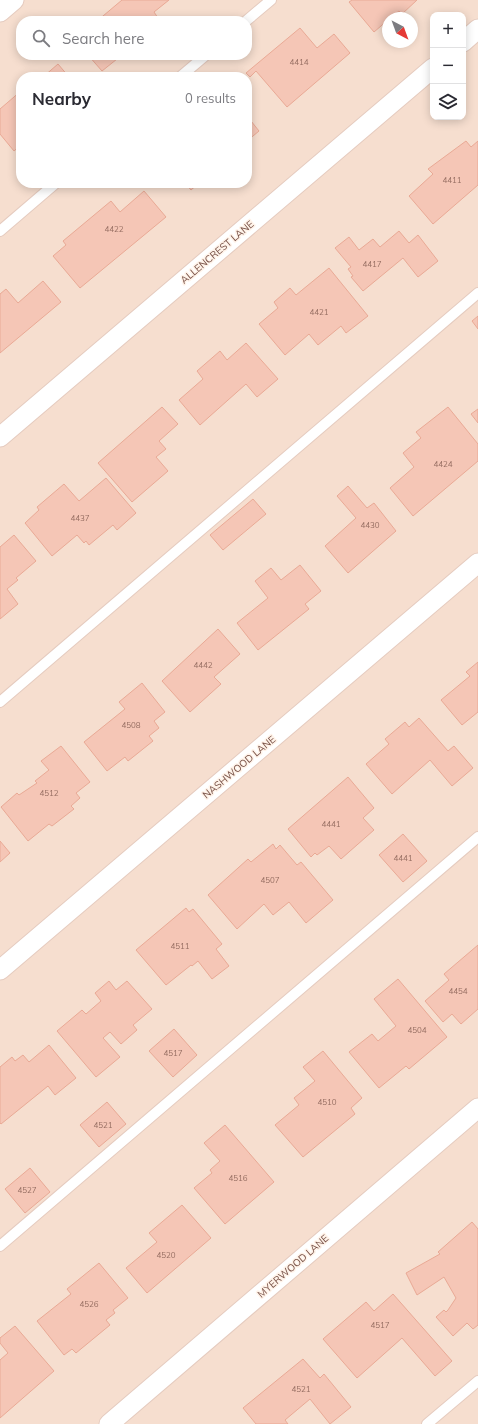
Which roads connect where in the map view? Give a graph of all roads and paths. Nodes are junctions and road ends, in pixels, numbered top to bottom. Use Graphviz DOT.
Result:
graph roads {
  1 [pos="14,0"];
  2 [pos="271,0"];
  3 [pos="0,12"];
  4 [pos="252,16"];
  5 [pos="478,29"];
  6 [pos="466,39"];
  7 [pos="200,60"];
  8 [pos="430,71"];
  9 [pos="186,72"];
  10 [pos="50,188"];
  11 [pos="0,231"];
  12 [pos="478,293"];
  13 [pos="0,437"];
  14 [pos="478,563"];
  15 [pos="0,702"];
  16 [pos="478,837"];
  17 [pos="0,970"];
  18 [pos="478,1108"];
  19 [pos="0,1246"];
  20 [pos="478,1381"];
  21 [pos="109,1424"];
  22 [pos="427,1424"];
  1 -- 3 [label="street"];
  2 -- 4 [label="lane"];
  5 -- 6 [label="street"];
  7 -- 9 [label="lane"];
  8 -- 13 [label="street, ALLENCREST LANE"];
  10 -- 11 [label="lane"];
  12 -- 15 [label="lane"];
  14 -- 17 [label="street, NASHWOOD LANE"];
  16 -- 19 [label="lane"];
  18 -- 21 [label="street, MYERWOOD LANE"];
  20 -- 22 [label="lane"];
}
